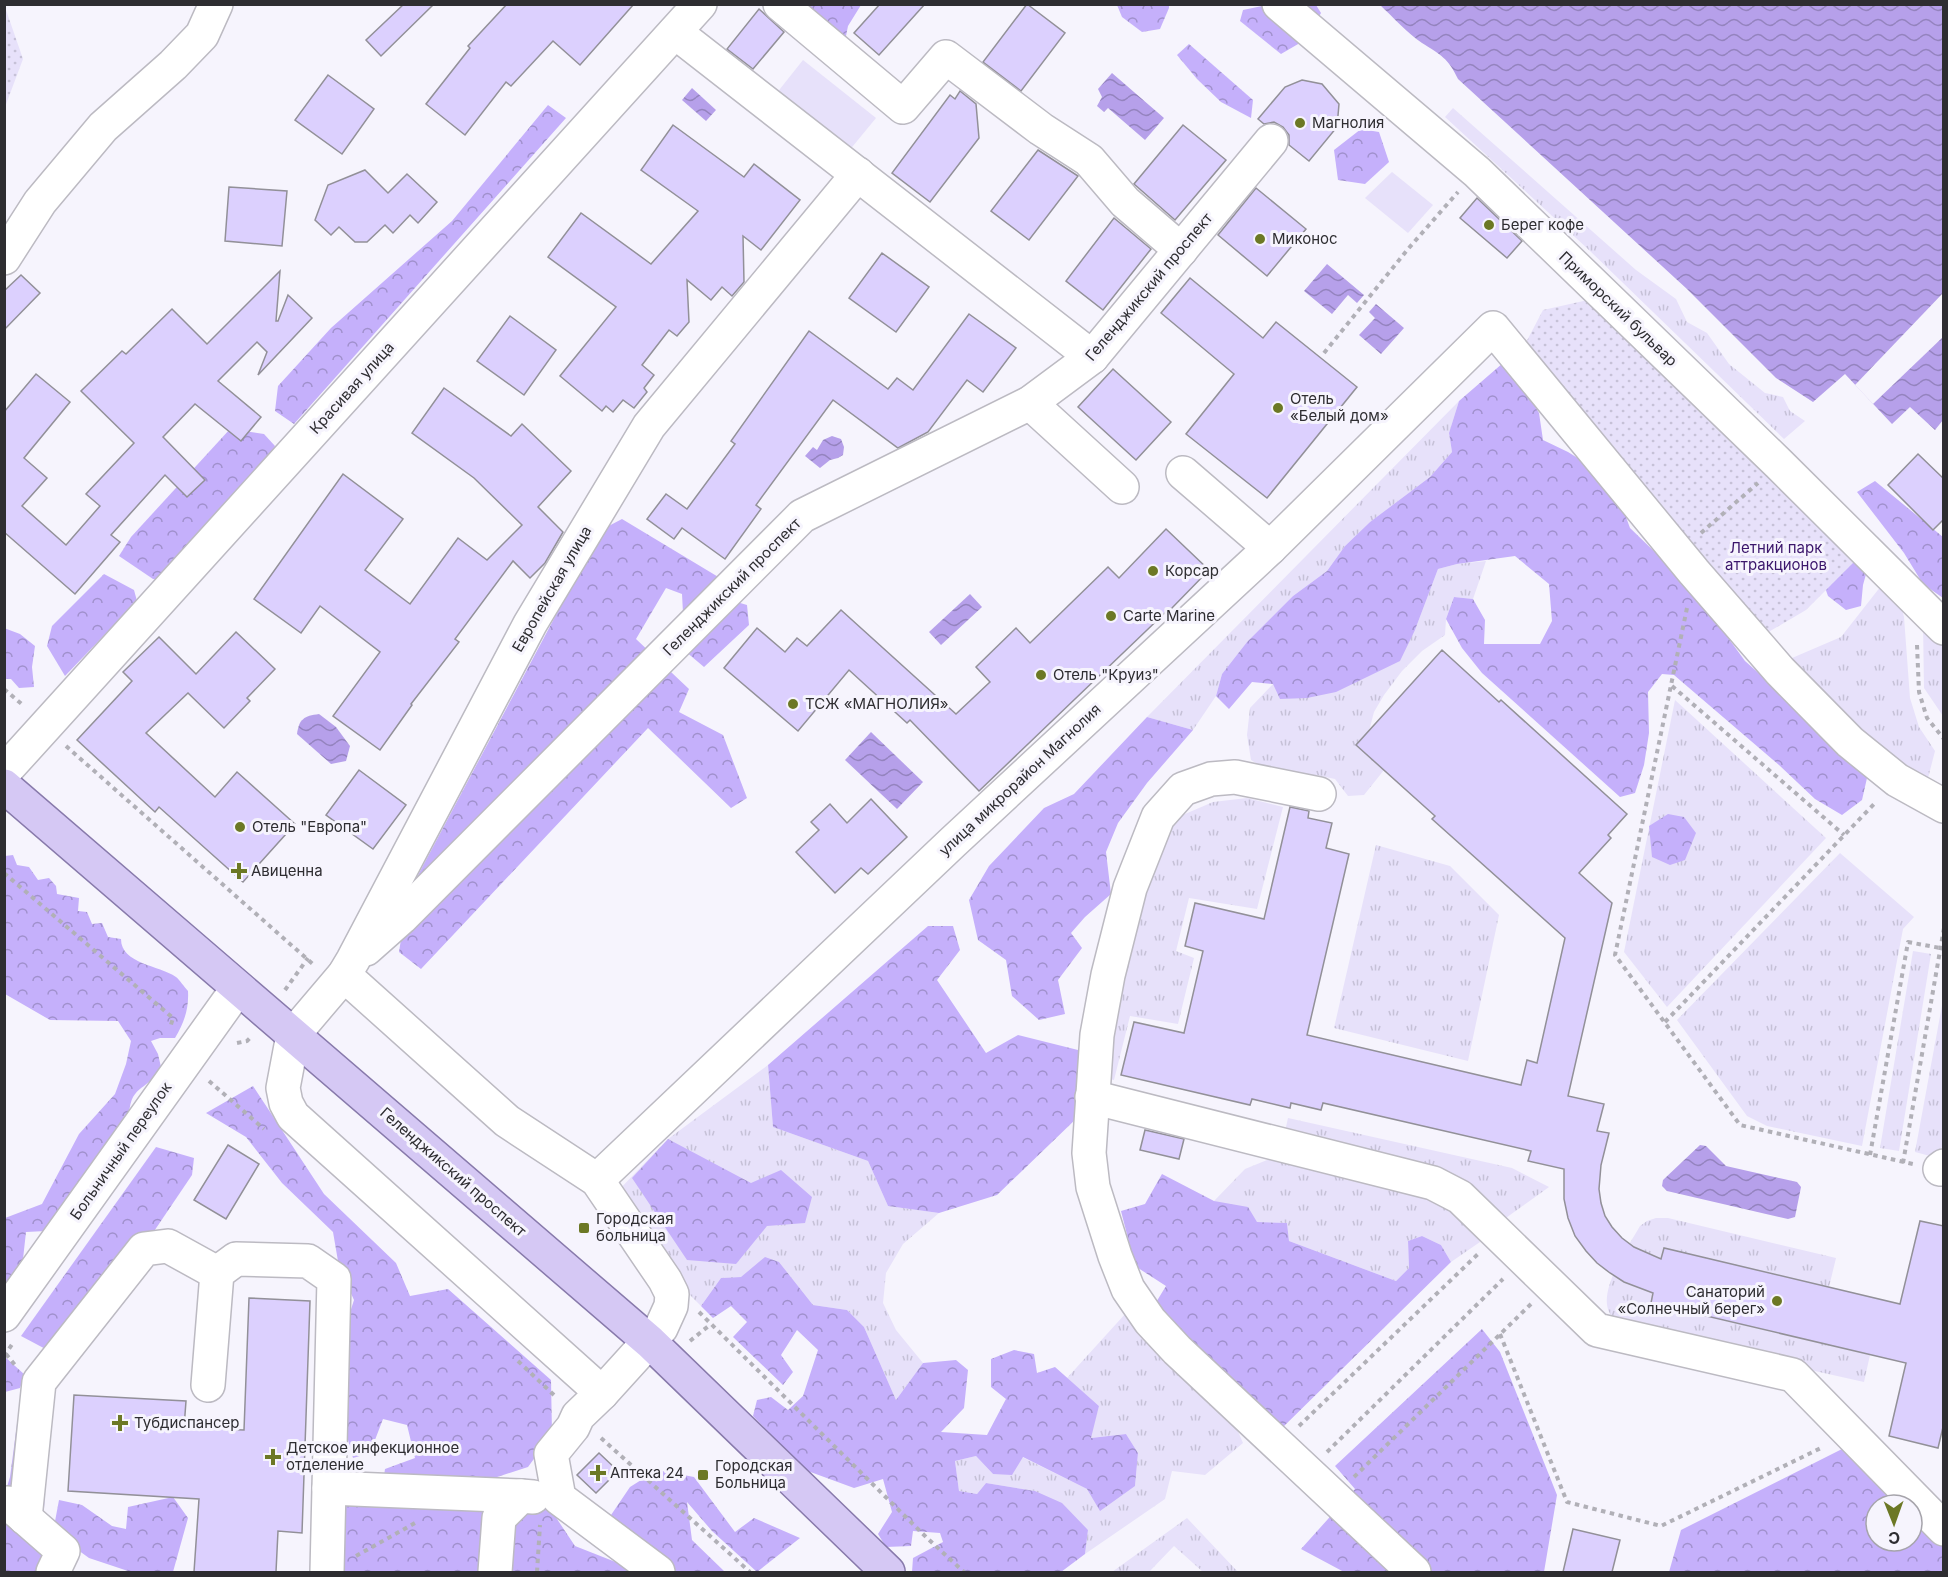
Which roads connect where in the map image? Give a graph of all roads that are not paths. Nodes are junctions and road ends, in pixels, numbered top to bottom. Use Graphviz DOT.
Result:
graph roads {
  1 [pos="216,4"];
  2 [pos="700,4"];
  3 [pos="780,4"];
  4 [pos="1279,4"];
  5 [pos="675,32"];
  6 [pos="1270,141"];
  7 [pos="858,174"];
  8 [pos="1182,250"];
  9 [pos="4,258"];
  10 [pos="1092,357"];
  11 [pos="1030,403"];
  12 [pos="1183,473"];
  13 [pos="1122,487"];
  14 [pos="1270,548"];
  15 [pos="1944,628"];
  16 [pos="4,772"];
  17 [pos="4,786"];
  18 [pos="1319,794"];
  19 [pos="1944,806"];
  20 [pos="348,968"];
  21 [pos="238,988"];
  22 [pos="293,1035"];
  23 [pos="1092,1097"];
  24 [pos="597,1180"];
  25 [pos="217,1273"];
  26 [pos="4,1315"];
  27 [pos="650,1342"];
  28 [pos="208,1384"];
  29 [pos="602,1394"];
  30 [pos="330,1488"];
  31 [pos="540,1497"];
  32 [pos="15,1509"];
  33 [pos="1944,1529"];
  34 [pos="53,1572"];
  35 [pos="327,1572"];
  36 [pos="495,1572"];
  37 [pos="658,1572"];
  38 [pos="888,1572"];
  39 [pos="1414,1572"];
  1 -- 9 [label="street"];
  2 -- 5 [label="street, Красивая улица"];
  3 -- 8 [label="street"];
  4 -- 15 [label="street, Приморский бульвар"];
  5 -- 7 [label="street"];
  5 -- 16 [label="street, Красивая улица"];
  6 -- 8 [label="street, Геленджикский проспект"];
  7 -- 10 [label="street"];
  7 -- 20 [label="street, Европейская улица"];
  8 -- 10 [label="street, Геленджикский проспект"];
  10 -- 11 [label="street, Геленджикский проспект"];
  11 -- 13 [label="street"];
  11 -- 20 [label="street, Геленджикский проспект"];
  12 -- 14 [label="street"];
  14 -- 19 [label="street, улица микрорайон Магнолия"];
  14 -- 24 [label="street, улица микрорайон Магнолия"];
  17 -- 21 [label="main road, Геленджикский проспект"];
  18 -- 23 [label="street"];
  20 -- 22 [label="street, Европейская улица"];
  20 -- 24 [label="street"];
  21 -- 22 [label="main road, Геленджикский проспект"];
  21 -- 26 [label="street, Больничный переулок"];
  22 -- 27 [label="main road, Геленджикский проспект"];
  22 -- 29 [label="street"];
  23 -- 33 [label="street"];
  23 -- 39 [label="street"];
  24 -- 27 [label="street"];
  25 -- 28 [label="street"];
  25 -- 30 [label="street"];
  25 -- 32 [label="street"];
  27 -- 29 [label="street"];
  27 -- 38 [label="main road, Геленджикский проспект"];
  29 -- 31 [label="street"];
  30 -- 31 [label="street"];
  30 -- 35 [label="street"];
  31 -- 36 [label="street"];
  31 -- 37 [label="street"];
  32 -- 34 [label="street"];
}
